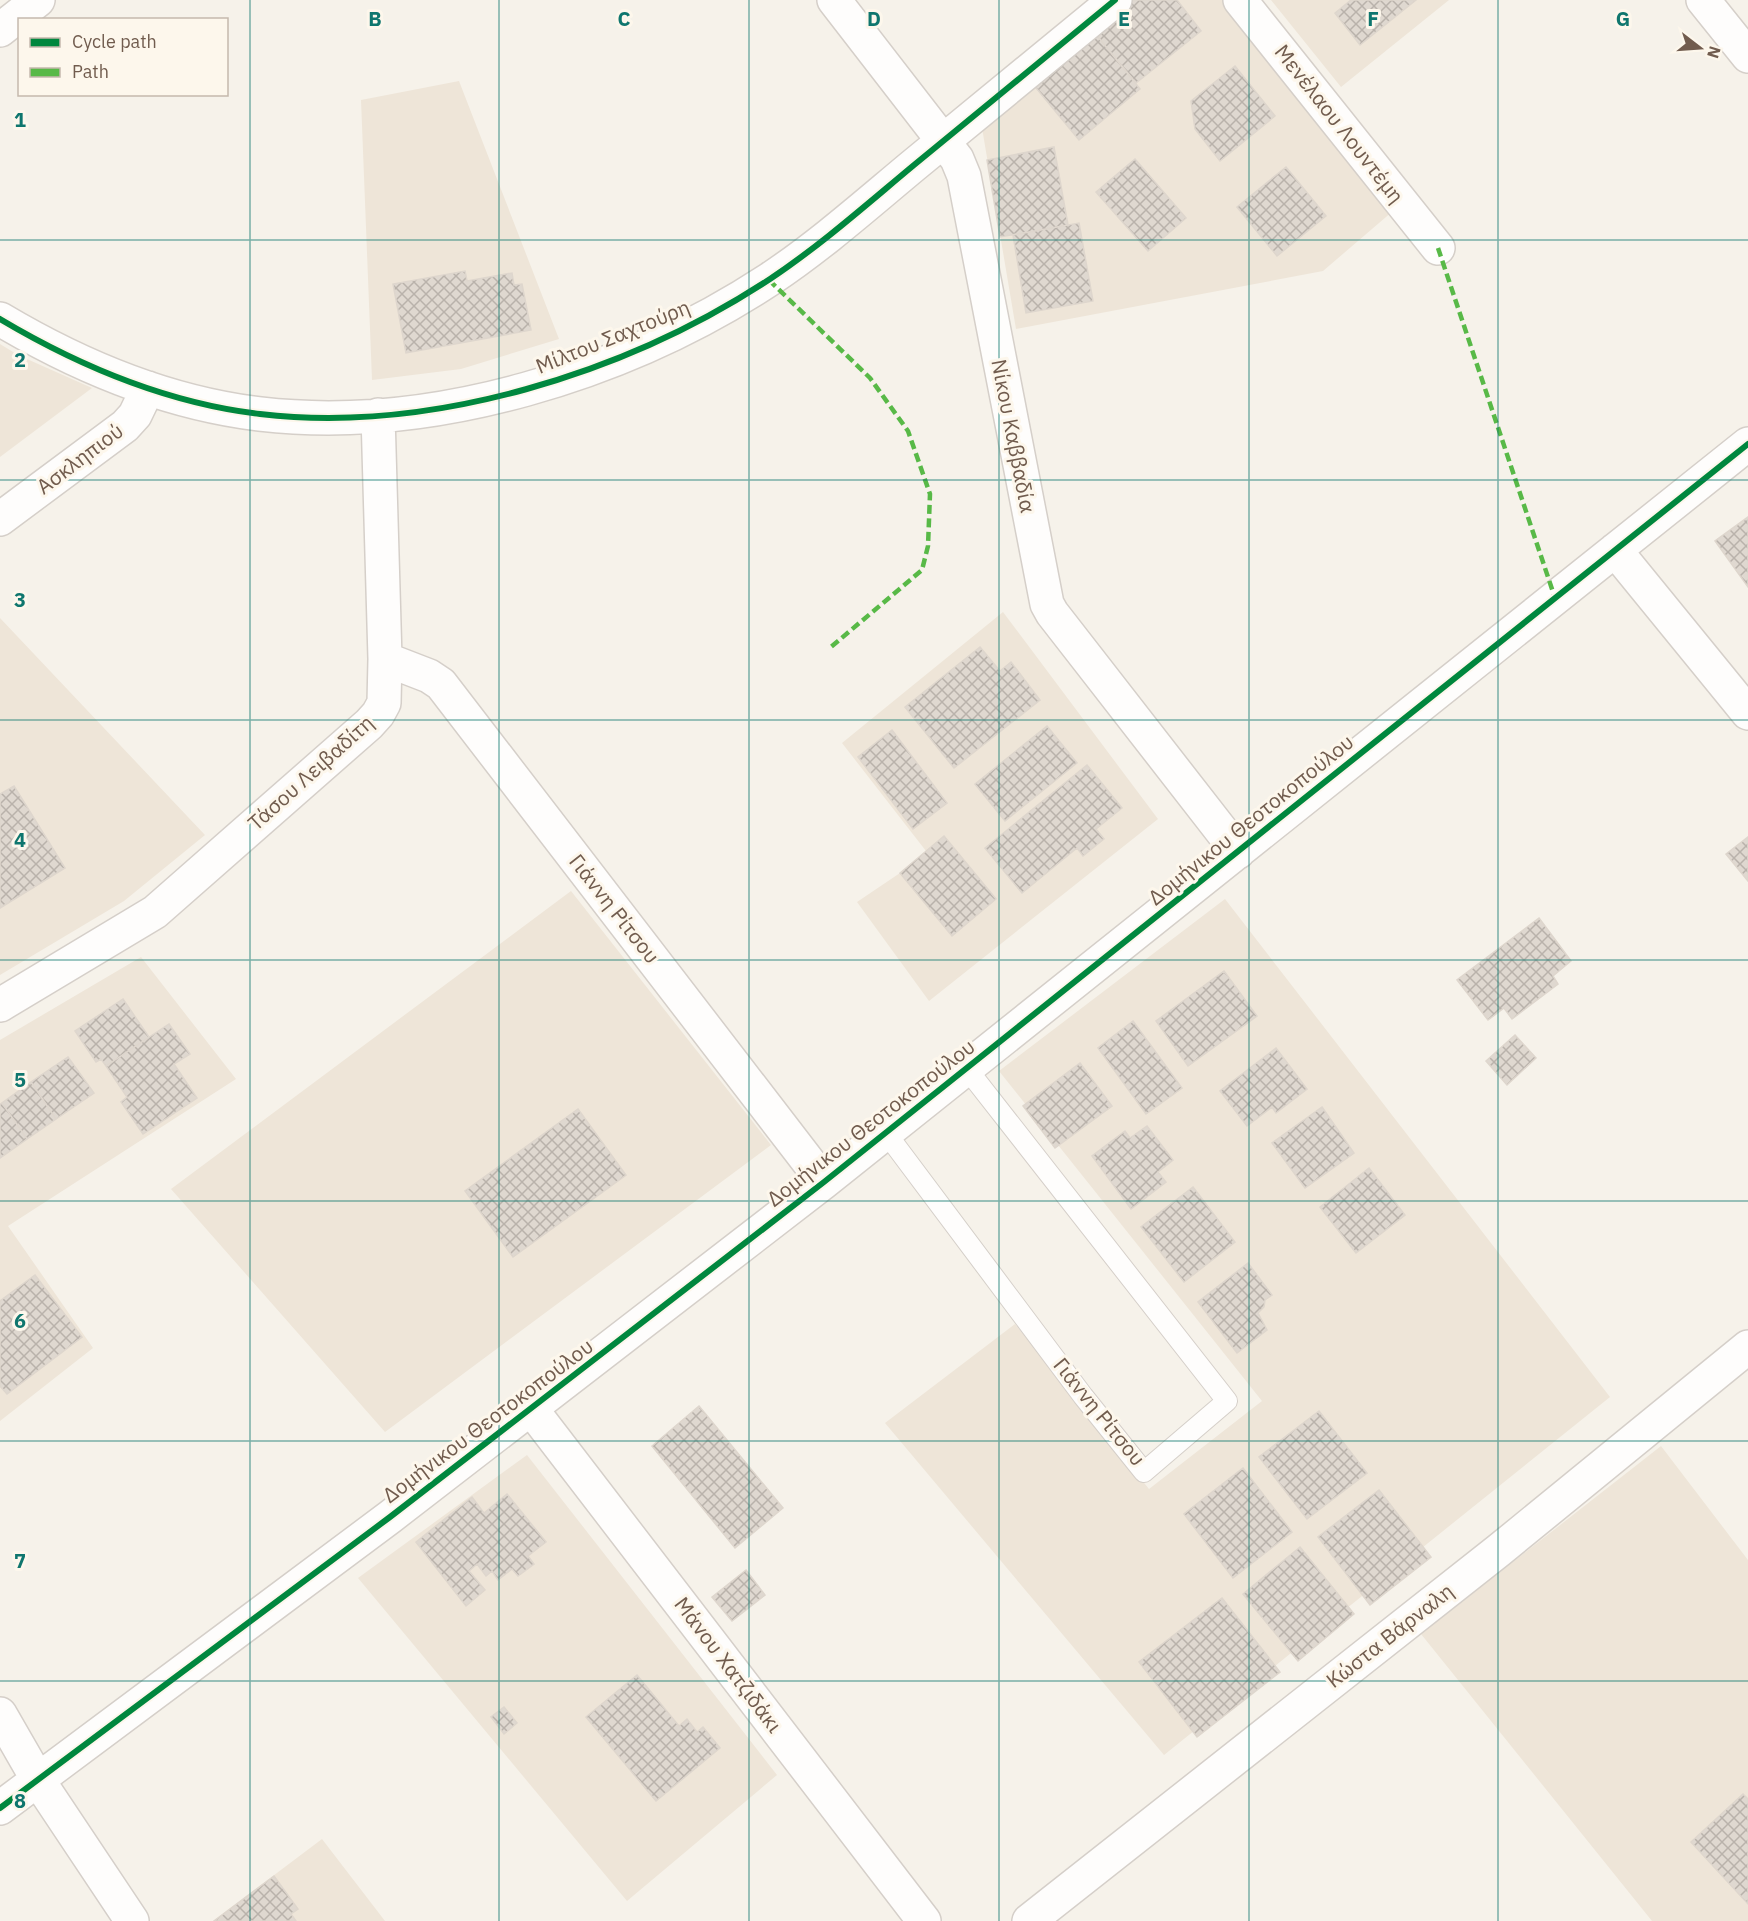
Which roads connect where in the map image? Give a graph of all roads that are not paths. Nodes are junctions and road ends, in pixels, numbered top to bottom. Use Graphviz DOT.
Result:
graph roads {
  1 [pos="38,0"];
  2 [pos="834,0"];
  3 [pos="1115,0"];
  4 [pos="1240,0"];
  5 [pos="1703,0"];
  6 [pos="0,30"];
  7 [pos="1748,56"];
  8 [pos="943,141"];
  9 [pos="1438,248"];
  10 [pos="0,319"];
  11 [pos="148,388"];
  12 [pos="378,415"];
  13 [pos="1748,444"];
  14 [pos="0,519"];
  15 [pos="1615,550"];
  16 [pos="385,659"];
  17 [pos="1748,713"];
  18 [pos="1238,852"];
  19 [pos="0,1005"];
  20 [pos="967,1069"];
  21 [pos="886,1133"];
  22 [pos="824,1182"];
  23 [pos="1748,1347"];
  24 [pos="531,1410"];
  25 [pos="0,1714"];
  26 [pos="38,1780"];
  27 [pos="0,1808"];
  28 [pos="132,1921"];
  29 [pos="924,1921"];
  30 [pos="1029,1921"];
  1 -- 6 [label="street"];
  2 -- 8 [label="street, Νίκου Καββαδία"];
  3 -- 8 [label="street, Μίλτου Σαχτούρη"];
  4 -- 9 [label="street, Μενέλαου Λουντέμη"];
  5 -- 7 [label="street"];
  8 -- 12 [label="street, Μίλτου Σαχτούρη"];
  8 -- 18 [label="street, Νίκου Καββαδία"];
  10 -- 11 [label="street, Μίλτου Σαχτούρη"];
  11 -- 12 [label="street, Μίλτου Σαχτούρη"];
  11 -- 14 [label="street, Ασκληπιού"];
  12 -- 16 [label="street, Τάσου Λειβαδίτη"];
  13 -- 15 [label="street, Δομήνικου Θεοτοκοπούλου"];
  15 -- 17 [label="street"];
  15 -- 18 [label="street, Δομήνικου Θεοτοκοπούλου"];
  16 -- 19 [label="street, Τάσου Λειβαδίτη"];
  16 -- 22 [label="street, Γιάννη Ρίτσου"];
  18 -- 20 [label="street, Δομήνικου Θεοτοκοπούλου"];
  20 -- 21 [label="street, Δομήνικου Θεοτοκοπούλου"];
  20 -- 21 [label="lane, Γιάννη Ρίτσου"];
  21 -- 22 [label="street, Δομήνικου Θεοτοκοπούλου"];
  22 -- 24 [label="street, Δομήνικου Θεοτοκοπούλου"];
  23 -- 30 [label="street, Κώστα Βάρναλη"];
  24 -- 26 [label="street, Δομήνικου Θεοτοκοπούλου"];
  24 -- 29 [label="street, Μάνου Χατζιδάκι"];
  25 -- 26 [label="street"];
  26 -- 27 [label="street, Δομήνικου Θεοτοκοπούλου"];
  26 -- 28 [label="street"];
}
